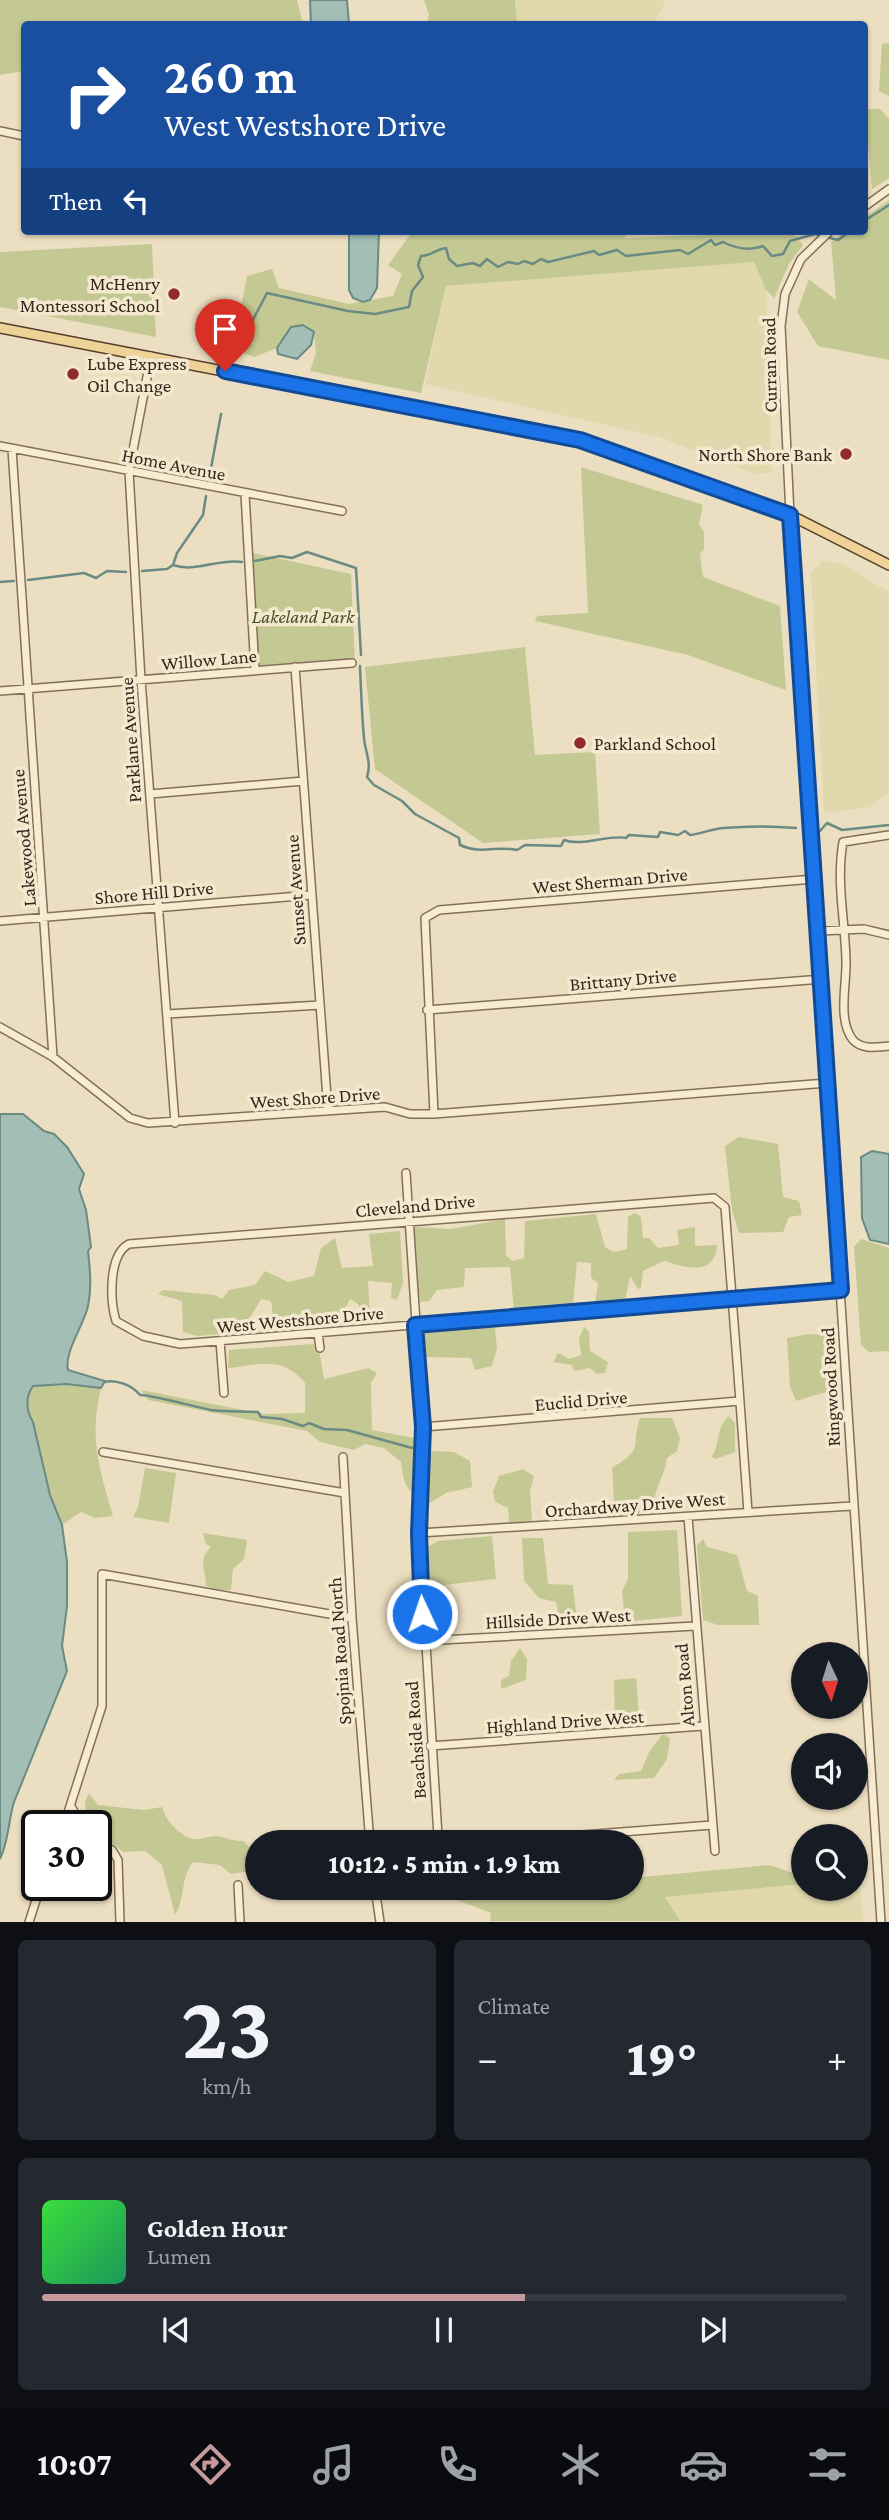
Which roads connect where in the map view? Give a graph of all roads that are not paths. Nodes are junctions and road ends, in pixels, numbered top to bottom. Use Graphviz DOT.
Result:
graph roads {
  1 [pos="0,131"];
  2 [pos="21,135"];
  3 [pos="889,189"];
  4 [pos="868,204"];
  5 [pos="826,235"];
  6 [pos="0,328"];
  7 [pos="151,356"];
  8 [pos="0,446"];
  9 [pos="12,449"];
  10 [pos="129,471"];
  11 [pos="245,494"];
  12 [pos="342,511"];
  13 [pos="790,515"];
  14 [pos="889,565"];
  15 [pos="352,663"];
  16 [pos="295,667"];
  17 [pos="255,671"];
  18 [pos="141,680"];
  19 [pos="27,689"];
  20 [pos="0,691"];
  21 [pos="303,781"];
  22 [pos="150,794"];
  23 [pos="889,835"];
  24 [pos="814,879"];
  25 [pos="311,895"];
  26 [pos="157,906"];
  27 [pos="45,918"];
  28 [pos="0,921"];
  29 [pos="844,929"];
  30 [pos="819,931"];
  31 [pos="889,935"];
  32 [pos="822,979"];
  33 [pos="320,1005"];
  34 [pos="427,1010"];
  35 [pos="167,1014"];
  36 [pos="0,1027"];
  37 [pos="889,1046"];
  38 [pos="53,1057"];
  39 [pos="827,1083"];
  40 [pos="328,1111"];
  41 [pos="434,1114"];
  42 [pos="175,1123"];
  43 [pos="406,1173"];
  44 [pos="408,1221"];
  45 [pos="841,1290"];
  46 [pos="732,1298"];
  47 [pos="112,1307"];
  48 [pos="415,1325"];
  49 [pos="318,1333"];
  50 [pos="220,1341"];
  51 [pos="320,1348"];
  52 [pos="224,1393"];
  53 [pos="740,1401"];
  54 [pos="423,1427"];
  55 [pos="103,1452"];
  56 [pos="343,1457"];
  57 [pos="345,1493"];
  58 [pos="852,1506"];
  59 [pos="748,1512"];
  60 [pos="688,1517"];
  61 [pos="419,1533"];
  62 [pos="352,1618"];
  63 [pos="695,1626"];
  64 [pos="424,1641"];
  65 [pos="703,1727"];
  66 [pos="430,1746"];
  67 [pos="72,1808"];
  68 [pos="712,1825"];
  69 [pos="369,1830"];
  70 [pos="437,1830"];
  71 [pos="644,1830"];
  72 [pos="112,1850"];
  73 [pos="715,1851"];
  74 [pos="237,1885"];
  75 [pos="377,1900"];
  76 [pos="36,1901"];
  77 [pos="29,1922"];
  78 [pos="120,1922"];
  79 [pos="240,1922"];
  80 [pos="380,1922"];
  81 [pos="881,1922"];
  1 -- 2 [label="street"];
  3 -- 4 [label="street"];
  5 -- 13 [label="street, Curran Road"];
  6 -- 7 [label="main road"];
  7 -- 10 [label="street, Parklane Avenue"];
  7 -- 13 [label="main road"];
  8 -- 9 [label="street, Home Avenue"];
  9 -- 10 [label="street, Home Avenue"];
  9 -- 19 [label="street, Lakewood Avenue"];
  10 -- 11 [label="street, Home Avenue"];
  10 -- 18 [label="street, Parklane Avenue"];
  11 -- 12 [label="street, Home Avenue"];
  11 -- 17 [label="street"];
  13 -- 14 [label="main road"];
  13 -- 24 [label="street, Ringwood Road"];
  15 -- 16 [label="street, Willow Lane"];
  16 -- 17 [label="street, Willow Lane"];
  16 -- 21 [label="street, Sunset Avenue"];
  17 -- 18 [label="street, Willow Lane"];
  18 -- 19 [label="street, Willow Lane"];
  18 -- 22 [label="street, Parklane Avenue"];
  19 -- 20 [label="street, Willow Lane"];
  19 -- 27 [label="street, Lakewood Avenue"];
  21 -- 22 [label="street"];
  21 -- 25 [label="street, Sunset Avenue"];
  22 -- 26 [label="street, Parklane Avenue"];
  23 -- 29 [label="street"];
  24 -- 30 [label="street, Ringwood Road"];
  24 -- 34 [label="street, West Sherman Drive"];
  25 -- 26 [label="street, Shore Hill Drive"];
  25 -- 33 [label="street, Sunset Avenue"];
  26 -- 27 [label="street, Shore Hill Drive"];
  26 -- 35 [label="street, Parklane Avenue"];
  27 -- 28 [label="street, Shore Hill Drive"];
  27 -- 38 [label="street, Lakewood Avenue"];
  29 -- 30 [label="street"];
  29 -- 31 [label="street"];
  29 -- 37 [label="street"];
  30 -- 32 [label="street, Ringwood Road"];
  32 -- 34 [label="street, Brittany Drive"];
  32 -- 39 [label="street, Ringwood Road"];
  33 -- 35 [label="street"];
  33 -- 40 [label="street, Sunset Avenue"];
  34 -- 41 [label="street"];
  35 -- 42 [label="street, Parklane Avenue"];
  36 -- 38 [label="street, West Shore Drive"];
  38 -- 42 [label="street, West Shore Drive"];
  39 -- 41 [label="street, West Shore Drive"];
  39 -- 45 [label="street, Ringwood Road"];
  40 -- 41 [label="street, West Shore Drive"];
  40 -- 42 [label="street, West Shore Drive"];
  43 -- 44 [label="street, Beachside Road"];
  44 -- 46 [label="street, Cleveland Drive"];
  44 -- 47 [label="street, Cleveland Drive"];
  44 -- 48 [label="street, Beachside Road"];
  45 -- 46 [label="street, West Westshore Drive"];
  45 -- 58 [label="street, Ringwood Road"];
  46 -- 48 [label="street, West Westshore Drive"];
  46 -- 53 [label="street"];
  47 -- 50 [label="street, West Westshore Drive"];
  48 -- 49 [label="street, West Westshore Drive"];
  48 -- 54 [label="street, Beachside Road"];
  49 -- 50 [label="street, West Westshore Drive"];
  49 -- 51 [label="street"];
  50 -- 52 [label="street"];
  53 -- 54 [label="street, Euclid Drive"];
  53 -- 59 [label="street"];
  54 -- 61 [label="street, Beachside Road"];
  55 -- 57 [label="street"];
  56 -- 57 [label="street, Spojnia Road North"];
  57 -- 62 [label="street, Spojnia Road North"];
  58 -- 59 [label="street, Orchardway Drive West"];
  58 -- 81 [label="street, Ringwood Road"];
  59 -- 60 [label="street, Orchardway Drive West"];
  60 -- 61 [label="street, Orchardway Drive West"];
  60 -- 63 [label="street, Alton Road"];
  61 -- 64 [label="street, Beachside Road"];
  62 -- 67 [label="street"];
  62 -- 69 [label="street, Spojnia Road North"];
  63 -- 64 [label="street, Hillside Drive West"];
  63 -- 65 [label="street, Alton Road"];
  64 -- 66 [label="street, Beachside Road"];
  65 -- 66 [label="street, Highland Drive West"];
  65 -- 68 [label="street, Alton Road"];
  66 -- 70 [label="street, Beachside Road"];
  68 -- 71 [label="street"];
  68 -- 73 [label="street, Alton Road"];
  72 -- 78 [label="street"];
  74 -- 79 [label="street"];
  75 -- 80 [label="street"];
  76 -- 77 [label="street"];
}
